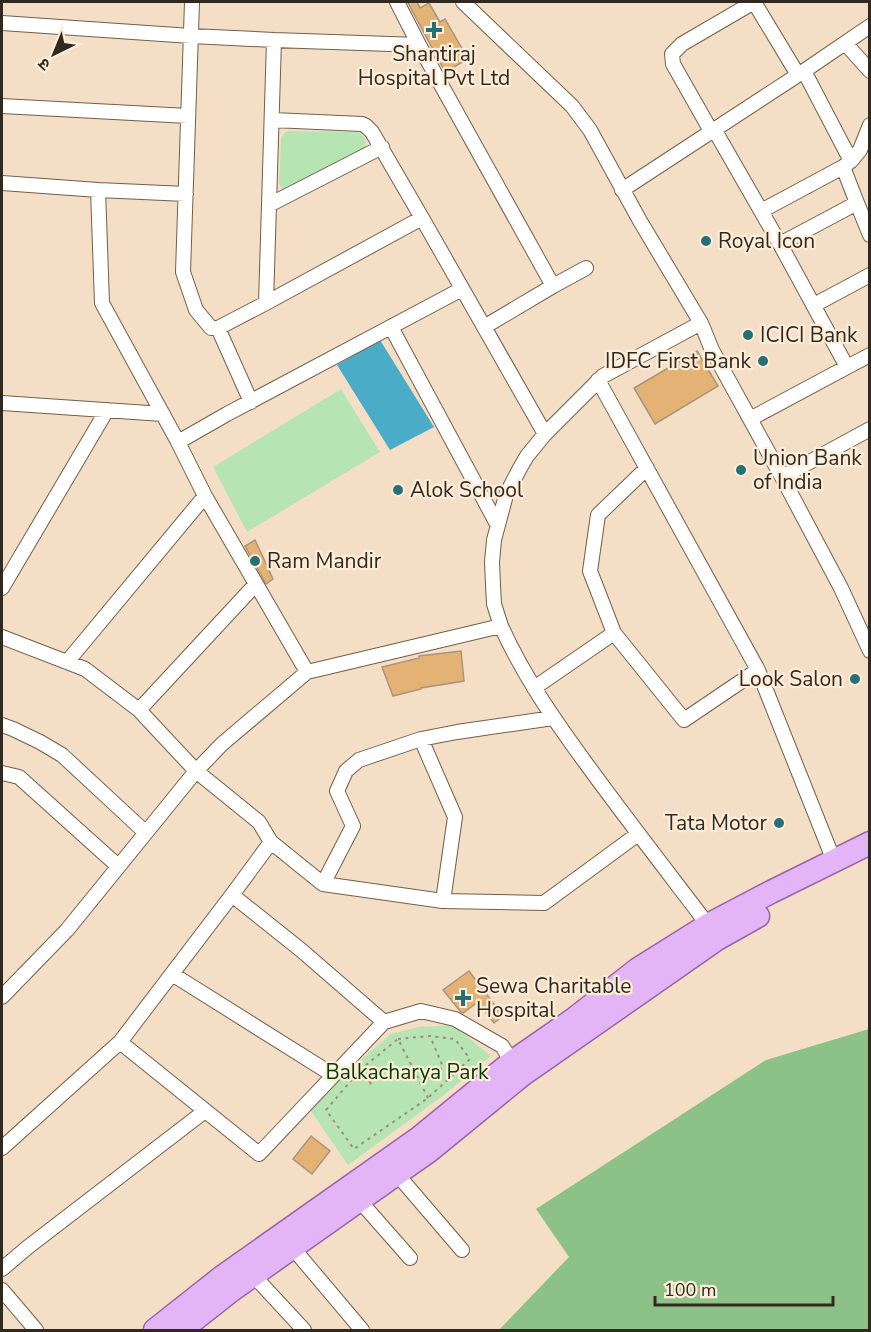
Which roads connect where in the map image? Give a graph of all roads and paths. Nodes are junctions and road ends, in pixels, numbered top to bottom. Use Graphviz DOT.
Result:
graph roads {
  1 [pos="192,2"];
  2 [pos="397,2"];
  3 [pos="463,2"];
  4 [pos="754,2"];
  5 [pos="2,23"];
  6 [pos="870,26"];
  7 [pos="191,36"];
  8 [pos="274,40"];
  9 [pos="845,43"];
  10 [pos="419,45"];
  11 [pos="870,71"];
  12 [pos="801,73"];
  13 [pos="2,106"];
  14 [pos="188,116"];
  15 [pos="273,120"];
  16 [pos="870,125"];
  17 [pos="712,130"];
  18 [pos="382,147"];
  19 [pos="847,164"];
  20 [pos="2,183"];
  21 [pos="98,190"];
  22 [pos="622,190"];
  23 [pos="186,194"];
  24 [pos="856,202"];
  25 [pos="269,206"];
  26 [pos="761,211"];
  27 [pos="422,218"];
  28 [pos="870,235"];
  29 [pos="780,244"];
  30 [pos="586,268"];
  31 [pos="870,275"];
  32 [pos="553,286"];
  33 [pos="462,289"];
  34 [pos="266,303"];
  35 [pos="814,305"];
  36 [pos="701,324"];
  37 [pos="391,327"];
  38 [pos="484,327"];
  39 [pos="218,328"];
  40 [pos="870,355"];
  41 [pos="847,367"];
  42 [pos="598,380"];
  43 [pos="250,402"];
  44 [pos="2,403"];
  45 [pos="106,410"];
  46 [pos="163,414"];
  47 [pos="754,417"];
  48 [pos="870,429"];
  49 [pos="545,434"];
  50 [pos="178,442"];
  51 [pos="647,468"];
  52 [pos="786,475"];
  53 [pos="205,496"];
  54 [pos="497,524"];
  55 [pos="256,584"];
  56 [pos="2,588"];
  57 [pos="501,626"];
  58 [pos="870,630"];
  59 [pos="614,633"];
  60 [pos="2,637"];
  61 [pos="870,651"];
  62 [pos="67,662"];
  63 [pos="758,670"];
  64 [pos="307,672"];
  65 [pos="534,688"];
  66 [pos="139,711"];
  67 [pos="553,718"];
  68 [pos="2,725"];
  69 [pos="421,739"];
  70 [pos="196,771"];
  71 [pos="2,773"];
  72 [pos="145,832"];
  73 [pos="638,834"];
  74 [pos="271,842"];
  75 [pos="870,843"];
  76 [pos="870,860"];
  77 [pos="834,861"];
  78 [pos="118,866"];
  79 [pos="323,884"];
  80 [pos="232,895"];
  81 [pos="443,901"];
  82 [pos="708,926"];
  83 [pos="172,974"];
  84 [pos="2,997"];
  85 [pos="384,1022"];
  86 [pos="430,1036"];
  87 [pos="398,1039"];
  88 [pos="120,1042"];
  89 [pos="513,1062"];
  90 [pos="360,1070"];
  91 [pos="333,1075"];
  92 [pos="420,1083"];
  93 [pos="372,1084"];
  94 [pos="428,1098"];
  95 [pos="205,1111"];
  96 [pos="2,1148"];
  97 [pos="396,1173"];
  98 [pos="359,1200"];
  99 [pos="292,1247"];
  100 [pos="462,1250"];
  101 [pos="410,1258"];
  102 [pos="2,1269"];
  103 [pos="253,1275"];
  104 [pos="2,1290"];
  105 [pos="36,1330"];
  106 [pos="155,1330"];
  107 [pos="181,1330"];
  108 [pos="304,1330"];
  109 [pos="362,1330"];
  1 -- 7 [label="street"];
  2 -- 10 [label="street"];
  3 -- 22 [label="street"];
  4 -- 12 [label="street"];
  4 -- 17 [label="street"];
  5 -- 7 [label="street"];
  6 -- 9 [label="street"];
  7 -- 8 [label="street"];
  7 -- 14 [label="street"];
  8 -- 10 [label="street"];
  8 -- 15 [label="street"];
  9 -- 11 [label="street"];
  9 -- 12 [label="street"];
  10 -- 32 [label="street"];
  12 -- 17 [label="street"];
  12 -- 19 [label="street"];
  13 -- 14 [label="street"];
  14 -- 23 [label="street"];
  15 -- 18 [label="street"];
  15 -- 25 [label="street"];
  16 -- 19 [label="street"];
  17 -- 22 [label="street"];
  17 -- 26 [label="street"];
  18 -- 25 [label="street"];
  18 -- 27 [label="street"];
  19 -- 24 [label="street"];
  19 -- 26 [label="street"];
  20 -- 21 [label="street"];
  21 -- 23 [label="street"];
  21 -- 46 [label="street"];
  22 -- 36 [label="street"];
  23 -- 39 [label="street"];
  24 -- 28 [label="street"];
  24 -- 29 [label="street"];
  25 -- 34 [label="street"];
  26 -- 29 [label="street"];
  27 -- 33 [label="street"];
  27 -- 34 [label="street"];
  29 -- 35 [label="street"];
  30 -- 32 [label="street"];
  31 -- 35 [label="street"];
  32 -- 38 [label="street"];
  33 -- 37 [label="street"];
  33 -- 38 [label="street"];
  34 -- 39 [label="street"];
  35 -- 41 [label="street"];
  36 -- 42 [label="street"];
  36 -- 47 [label="street"];
  37 -- 43 [label="street"];
  37 -- 54 [label="street"];
  38 -- 49 [label="street"];
  39 -- 43 [label="street"];
  40 -- 41 [label="street"];
  41 -- 47 [label="street"];
  42 -- 49 [label="street"];
  42 -- 51 [label="street"];
  43 -- 50 [label="street"];
  44 -- 45 [label="street"];
  45 -- 46 [label="street"];
  45 -- 56 [label="street"];
  46 -- 50 [label="street"];
  47 -- 52 [label="street"];
  48 -- 52 [label="street"];
  49 -- 54 [label="street"];
  50 -- 53 [label="street"];
  51 -- 59 [label="street"];
  51 -- 63 [label="street"];
  52 -- 58 [label="street"];
  52 -- 61 [label="street"];
  53 -- 55 [label="street"];
  53 -- 62 [label="street"];
  54 -- 57 [label="street"];
  55 -- 64 [label="street"];
  55 -- 66 [label="street"];
  57 -- 64 [label="street"];
  57 -- 65 [label="street"];
  59 -- 63 [label="street"];
  59 -- 65 [label="street"];
  60 -- 62 [label="street"];
  62 -- 66 [label="street"];
  63 -- 77 [label="street"];
  64 -- 70 [label="street"];
  65 -- 67 [label="street"];
  66 -- 70 [label="street"];
  67 -- 69 [label="street"];
  67 -- 73 [label="street"];
  68 -- 72 [label="street"];
  69 -- 79 [label="street"];
  69 -- 81 [label="street"];
  70 -- 72 [label="street"];
  70 -- 74 [label="street"];
  71 -- 78 [label="street"];
  72 -- 78 [label="street"];
  73 -- 81 [label="street"];
  73 -- 82 [label="street"];
  74 -- 79 [label="street"];
  74 -- 80 [label="street"];
  75 -- 77 [label="main road"];
  76 -- 97 [label="main road"];
  77 -- 82 [label="main road"];
  78 -- 84 [label="street"];
  79 -- 81 [label="street"];
  80 -- 83 [label="street"];
  80 -- 85 [label="street"];
  82 -- 89 [label="main road"];
  83 -- 88 [label="street"];
  83 -- 91 [label="street"];
  85 -- 89 [label="street"];
  85 -- 91 [label="street"];
  86 -- 87 [label="path"];
  86 -- 92 [label="path"];
  86 -- 94 [label="path"];
  87 -- 90 [label="path"];
  87 -- 92 [label="path"];
  88 -- 95 [label="street"];
  88 -- 96 [label="street"];
  89 -- 106 [label="main road"];
  90 -- 93 [label="path"];
  90 -- 94 [label="path"];
  91 -- 95 [label="street"];
  92 -- 94 [label="path"];
  95 -- 102 [label="street"];
  97 -- 98 [label="main road"];
  97 -- 100 [label="street"];
  98 -- 99 [label="main road"];
  98 -- 101 [label="street"];
  99 -- 103 [label="main road"];
  99 -- 109 [label="street"];
  103 -- 107 [label="main road"];
  103 -- 108 [label="street"];
  104 -- 105 [label="street"];
}
